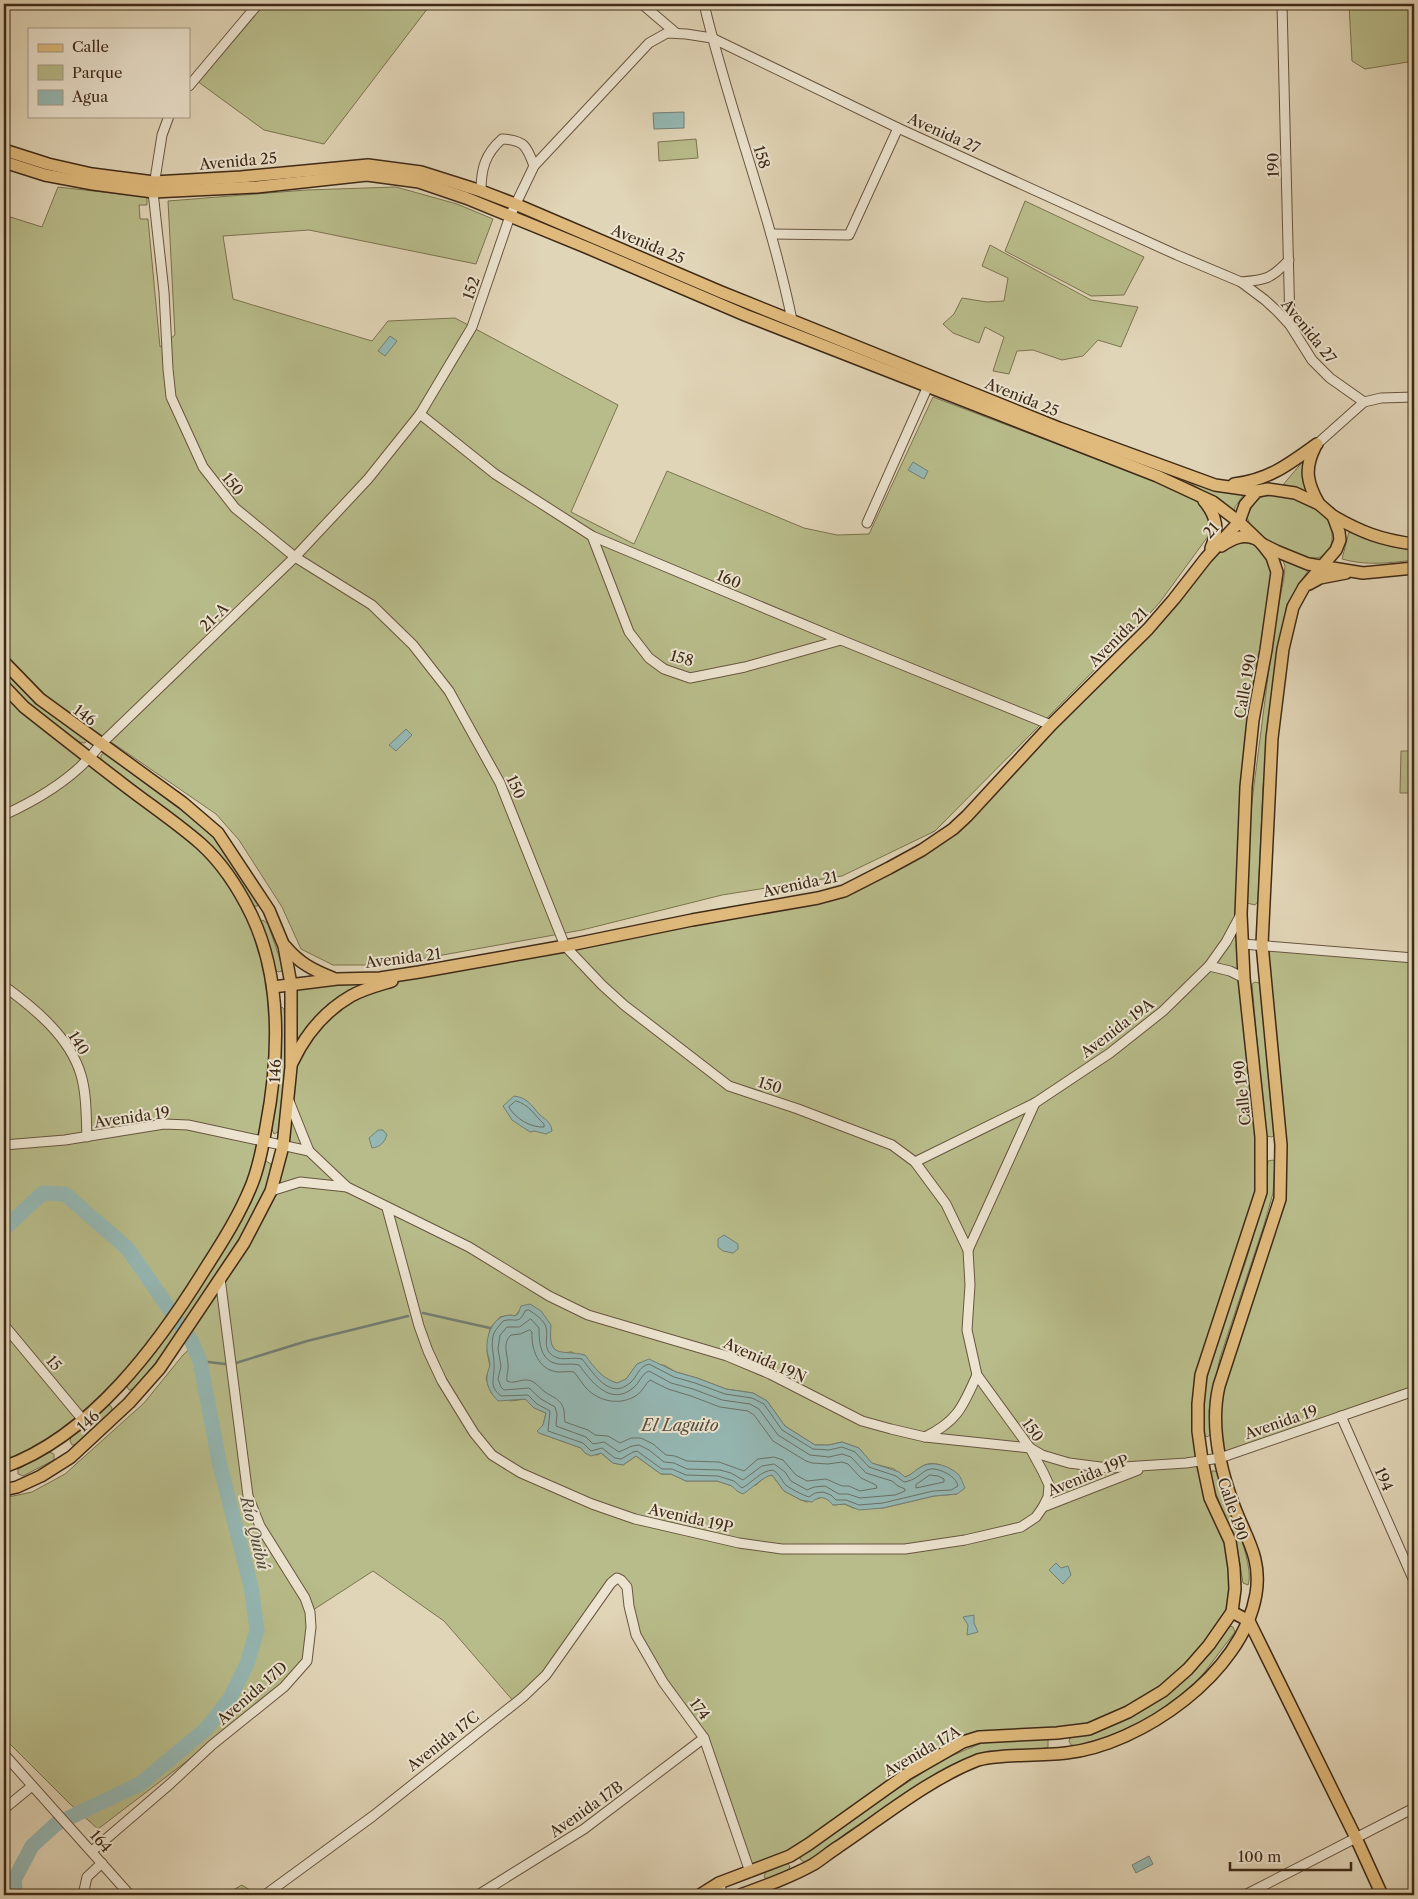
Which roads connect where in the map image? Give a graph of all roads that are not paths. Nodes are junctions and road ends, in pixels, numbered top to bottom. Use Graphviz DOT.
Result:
graph roads {
  1 [pos="258,4"];
  2 [pos="642,4"];
  3 [pos="704,4"];
  4 [pos="1282,4"];
  5 [pos="676,33"];
  6 [pos="712,38"];
  7 [pos="190,85"];
  8 [pos="168,118"];
  9 [pos="898,128"];
  10 [pos="4,150"];
  11 [pos="4,162"];
  12 [pos="534,166"];
  13 [pos="154,187"];
  14 [pos="481,191"];
  15 [pos="515,204"];
  16 [pos="510,216"];
  17 [pos="771,234"];
  18 [pos="1289,260"];
  19 [pos="1241,282"];
  20 [pos="792,320"];
  21 [pos="1290,325"];
  22 [pos="928,386"];
  23 [pos="1414,397"];
  24 [pos="1364,402"];
  25 [pos="420,414"];
  26 [pos="1317,444"];
  27 [pos="1215,485"];
  28 [pos="1263,490"];
  29 [pos="1196,493"];
  30 [pos="1319,504"];
  31 [pos="1333,516"];
  32 [pos="1239,522"];
  33 [pos="867,523"];
  34 [pos="592,536"];
  35 [pos="1259,541"];
  36 [pos="1414,544"];
  37 [pos="295,557"];
  38 [pos="1206,558"];
  39 [pos="1321,566"];
  40 [pos="1414,568"];
  41 [pos="1363,573"];
  42 [pos="1304,587"];
  43 [pos="841,640"];
  44 [pos="4,662"];
  45 [pos="4,686"];
  46 [pos="1051,725"];
  47 [pos="100,745"];
  48 [pos="90,758"];
  49 [pos="4,815"];
  50 [pos="269,910"];
  51 [pos="1262,913"];
  52 [pos="1241,914"];
  53 [pos="252,916"];
  54 [pos="1243,944"];
  55 [pos="1262,944"];
  56 [pos="284,946"];
  57 [pos="565,946"];
  58 [pos="1414,958"];
  59 [pos="1209,966"];
  60 [pos="419,972"];
  61 [pos="1265,977"];
  62 [pos="1244,978"];
  63 [pos="337,979"];
  64 [pos="291,984"];
  65 [pos="4,986"];
  66 [pos="273,987"];
  67 [pos="291,1067"];
  68 [pos="289,1101"];
  69 [pos="1035,1103"];
  70 [pos="87,1137"];
  71 [pos="264,1141"];
  72 [pos="4,1145"];
  73 [pos="1281,1145"];
  74 [pos="284,1146"];
  75 [pos="1261,1147"];
  76 [pos="309,1152"];
  77 [pos="915,1162"];
  78 [pos="326,1168"];
  79 [pos="321,1184"];
  80 [pos="347,1187"];
  81 [pos="271,1191"];
  82 [pos="387,1208"];
  83 [pos="968,1250"];
  84 [pos="220,1278"];
  85 [pos="4,1325"];
  86 [pos="977,1375"];
  87 [pos="1414,1391"];
  88 [pos="1341,1416"];
  89 [pos="83,1420"];
  90 [pos="925,1437"];
  91 [pos="1030,1448"];
  92 [pos="1220,1458"];
  93 [pos="1202,1460"];
  94 [pos="1153,1465"];
  95 [pos="4,1467"];
  96 [pos="4,1490"];
  97 [pos="1043,1507"];
  98 [pos="1414,1581"];
  99 [pos="611,1583"];
  100 [pos="1232,1612"];
  101 [pos="1249,1621"];
  102 [pos="1057,1733"];
  103 [pos="704,1738"];
  104 [pos="4,1754"];
  105 [pos="1062,1754"];
  106 [pos="32,1786"];
  107 [pos="1414,1808"];
  108 [pos="4,1809"];
  109 [pos="1356,1838"];
  110 [pos="92,1851"];
  111 [pos="790,1856"];
  112 [pos="102,1863"];
  113 [pos="797,1871"];
  114 [pos="750,1872"];
  115 [pos="719,1883"];
  116 [pos="764,1891"];
  117 [pos="83,1895"];
  118 [pos="130,1895"];
  119 [pos="265,1895"];
  120 [pos="478,1895"];
  121 [pos="700,1895"];
  122 [pos="723,1895"];
  123 [pos="740,1895"];
  124 [pos="1245,1895"];
  125 [pos="1382,1895"];
  1 -- 7 [label="street"];
  2 -- 5 [label="street"];
  3 -- 6 [label="street, 158"];
  4 -- 18 [label="street, 190"];
  5 -- 6 [label="street, Avenida 27"];
  5 -- 12 [label="street, 152"];
  6 -- 9 [label="street, Avenida 27"];
  6 -- 17 [label="street, 158"];
  8 -- 13 [label="street, 150"];
  9 -- 17 [label="street"];
  9 -- 19 [label="street, Avenida 27"];
  10 -- 13 [label="main road, Avenida 25"];
  11 -- 13 [label="main road, Avenida 25"];
  12 -- 14 [label="street"];
  12 -- 15 [label="street, 152"];
  13 -- 14 [label="main road, Avenida 25"];
  13 -- 16 [label="main road, Avenida 25"];
  13 -- 37 [label="street, 150"];
  14 -- 15 [label="main road, Avenida 25"];
  15 -- 16 [label="street, 152"];
  15 -- 20 [label="main road, Avenida 25"];
  16 -- 22 [label="main road, Avenida 25"];
  16 -- 25 [label="street, 152"];
  17 -- 20 [label="street, 158"];
  18 -- 19 [label="street, Avenida 27"];
  18 -- 21 [label="street, 190"];
  19 -- 21 [label="street, Avenida 27"];
  20 -- 27 [label="main road, Avenida 25"];
  21 -- 24 [label="street, Avenida 27"];
  22 -- 29 [label="main road, Avenida 25"];
  22 -- 33 [label="street"];
  23 -- 24 [label="street"];
  24 -- 26 [label="street"];
  25 -- 34 [label="street, 160"];
  25 -- 37 [label="street, 21-A"];
  26 -- 27 [label="main road"];
  26 -- 28 [label="main road"];
  26 -- 30 [label="main road"];
  27 -- 28 [label="main road, Avenida 25"];
  28 -- 30 [label="main road"];
  28 -- 32 [label="main road"];
  29 -- 32 [label="main road, Avenida 25"];
  29 -- 38 [label="main road"];
  30 -- 31 [label="main road"];
  31 -- 36 [label="main road"];
  31 -- 39 [label="main road"];
  32 -- 35 [label="main road"];
  32 -- 38 [label="main road, 21"];
  34 -- 43 [label="street, 160"];
  34 -- 43 [label="street, 158"];
  35 -- 38 [label="main road"];
  35 -- 39 [label="main road"];
  35 -- 52 [label="main road, Calle 190"];
  37 -- 47 [label="street, 21-A"];
  37 -- 57 [label="street, 150"];
  38 -- 46 [label="main road, Avenida 21"];
  39 -- 41 [label="main road"];
  39 -- 42 [label="main road, Calle 190"];
  40 -- 41 [label="main road"];
  41 -- 42 [label="main road"];
  42 -- 51 [label="main road, Calle 190"];
  43 -- 46 [label="street, 160"];
  44 -- 47 [label="main road, 146"];
  45 -- 48 [label="main road, 146"];
  46 -- 57 [label="main road, Avenida 21"];
  47 -- 48 [label="street, 21-A"];
  47 -- 50 [label="main road, 146"];
  48 -- 49 [label="street, 21-A"];
  48 -- 53 [label="main road, 146"];
  50 -- 53 [label="main road"];
  50 -- 56 [label="main road, 146"];
  51 -- 52 [label="main road"];
  51 -- 55 [label="main road, Calle 190"];
  52 -- 54 [label="main road, Calle 190"];
  52 -- 59 [label="street, Avenida 19A"];
  53 -- 66 [label="main road, 146"];
  54 -- 55 [label="street"];
  54 -- 62 [label="main road, Calle 190"];
  55 -- 58 [label="street"];
  55 -- 61 [label="main road, Calle 190"];
  56 -- 63 [label="main road"];
  56 -- 64 [label="main road, 146"];
  57 -- 60 [label="main road, Avenida 21"];
  57 -- 77 [label="street, 150"];
  59 -- 62 [label="street"];
  59 -- 69 [label="street, Avenida 19A"];
  60 -- 63 [label="main road, Avenida 21"];
  60 -- 67 [label="main road"];
  61 -- 62 [label="main road"];
  61 -- 73 [label="main road, Calle 190"];
  62 -- 75 [label="main road, Calle 190"];
  63 -- 64 [label="main road, Avenida 21"];
  64 -- 66 [label="main road, Avenida 21"];
  64 -- 67 [label="main road, 146"];
  65 -- 70 [label="street, 140"];
  66 -- 71 [label="main road, 146"];
  67 -- 68 [label="main road, 146"];
  68 -- 74 [label="main road, 146"];
  68 -- 76 [label="street"];
  69 -- 77 [label="street, Avenida 19A"];
  69 -- 83 [label="street"];
  70 -- 71 [label="street, Avenida 19"];
  70 -- 72 [label="street, Avenida 19"];
  71 -- 74 [label="street, Avenida 19"];
  71 -- 89 [label="main road, 146"];
  73 -- 75 [label="main road"];
  73 -- 92 [label="main road, Calle 190"];
  74 -- 76 [label="street"];
  74 -- 81 [label="main road, 146"];
  75 -- 93 [label="main road, Calle 190"];
  76 -- 78 [label="street"];
  77 -- 83 [label="street, 150"];
  78 -- 79 [label="street"];
  78 -- 80 [label="street"];
  79 -- 80 [label="street"];
  79 -- 81 [label="street"];
  80 -- 82 [label="street"];
  81 -- 84 [label="main road, 146"];
  82 -- 90 [label="street, Avenida 19N"];
  82 -- 97 [label="street, Avenida 19P"];
  83 -- 86 [label="street, 150"];
  84 -- 96 [label="main road, 146"];
  84 -- 110 [label="street, Avenida 17D"];
  85 -- 89 [label="street, 15"];
  86 -- 90 [label="street"];
  86 -- 91 [label="street, 150"];
  87 -- 88 [label="street, Avenida 19"];
  88 -- 92 [label="street, Avenida 19"];
  88 -- 98 [label="street, 194"];
  89 -- 95 [label="main road, 146"];
  90 -- 91 [label="street, Avenida 19N"];
  91 -- 94 [label="street, Avenida 19N"];
  91 -- 97 [label="street, 150"];
  92 -- 93 [label="street, Avenida 19"];
  92 -- 101 [label="main road, Calle 190"];
  93 -- 94 [label="street, Avenida 19"];
  93 -- 100 [label="main road, Calle 190"];
  94 -- 97 [label="street, Avenida 19P"];
  99 -- 103 [label="street, 174"];
  99 -- 119 [label="street, Avenida 17C"];
  100 -- 101 [label="main road"];
  100 -- 102 [label="main road, Avenida 17A"];
  101 -- 105 [label="main road"];
  101 -- 109 [label="main road"];
  102 -- 105 [label="main road"];
  102 -- 111 [label="main road, Avenida 17A"];
  103 -- 114 [label="street, 174"];
  103 -- 120 [label="street, Avenida 17B"];
  104 -- 106 [label="street, 164"];
  105 -- 113 [label="main road"];
  106 -- 108 [label="street"];
  106 -- 110 [label="street, 164"];
  107 -- 109 [label="street"];
  109 -- 124 [label="street"];
  109 -- 125 [label="main road"];
  110 -- 112 [label="street, 164"];
  111 -- 113 [label="main road"];
  111 -- 114 [label="main road, Avenida 17A"];
  112 -- 117 [label="street"];
  112 -- 118 [label="street, 164"];
  113 -- 116 [label="main road"];
  114 -- 115 [label="main road, Avenida 17A"];
  115 -- 121 [label="main road, Avenida 17A"];
  115 -- 122 [label="street"];
  116 -- 123 [label="main road"];
}
